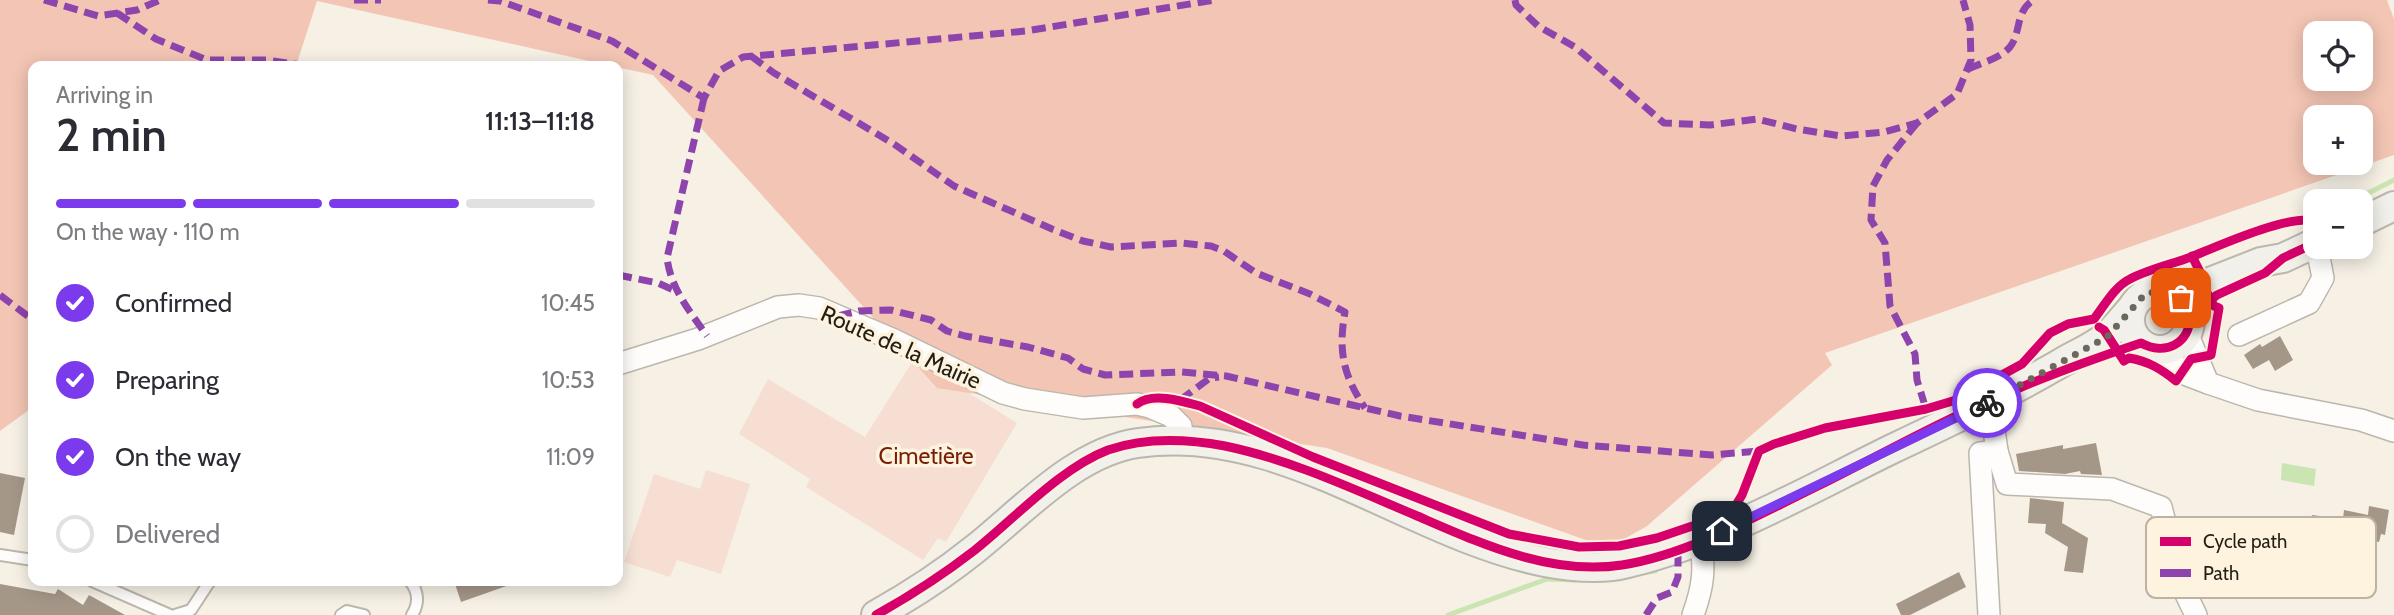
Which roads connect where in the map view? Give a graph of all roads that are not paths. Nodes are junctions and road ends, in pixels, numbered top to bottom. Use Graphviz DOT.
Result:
graph roads {
  1 [pos="2394,206"];
  2 [pos="2373,216"];
  3 [pos="2303,250"];
  4 [pos="2283,258"];
  5 [pos="2319,259"];
  6 [pos="2173,293"];
  7 [pos="2132,308"];
  8 [pos="2188,324"];
  9 [pos="2239,335"];
  10 [pos="2150,347"];
  11 [pos="623,362"];
  12 [pos="2208,383"];
  13 [pos="2002,396"];
  14 [pos="2394,431"];
  15 [pos="1169,441"];
  16 [pos="1997,451"];
  17 [pos="2164,517"];
  18 [pos="1701,541"];
  19 [pos="0,555"];
  20 [pos="28,560"];
  21 [pos="103,586"];
  22 [pos="207,586"];
  23 [pos="413,586"];
  24 [pos="2188,598"];
  25 [pos="170,615"];
  26 [pos="175,615"];
  27 [pos="341,615"];
  28 [pos="364,615"];
  29 [pos="412,615"];
  30 [pos="876,615"];
  31 [pos="1693,615"];
  32 [pos="1989,615"];
  33 [pos="2196,615"];
  1 -- 2 [label="main road"];
  3 -- 4 [label="main road"];
  4 -- 6 [label="main road"];
  4 -- 8 [label="main road"];
  5 -- 9 [label="street"];
  6 -- 7 [label="main road"];
  6 -- 8 [label="main road"];
  7 -- 10 [label="main road"];
  7 -- 13 [label="main road"];
  8 -- 10 [label="main road"];
  8 -- 12 [label="street"];
  10 -- 12 [label="street"];
  10 -- 13 [label="main road"];
  11 -- 15 [label="street, Route de la Mairie"];
  12 -- 14 [label="street"];
  13 -- 16 [label="street"];
  13 -- 18 [label="main road"];
  15 -- 18 [label="main road"];
  15 -- 30 [label="main road"];
  16 -- 17 [label="street"];
  16 -- 32 [label="street"];
  18 -- 31 [label="street"];
  19 -- 20 [label="lane"];
  21 -- 25 [label="lane"];
  22 -- 26 [label="lane"];
  23 -- 29 [label="lane"];
  24 -- 33 [label="street"];
  27 -- 28 [label="lane"];
}
